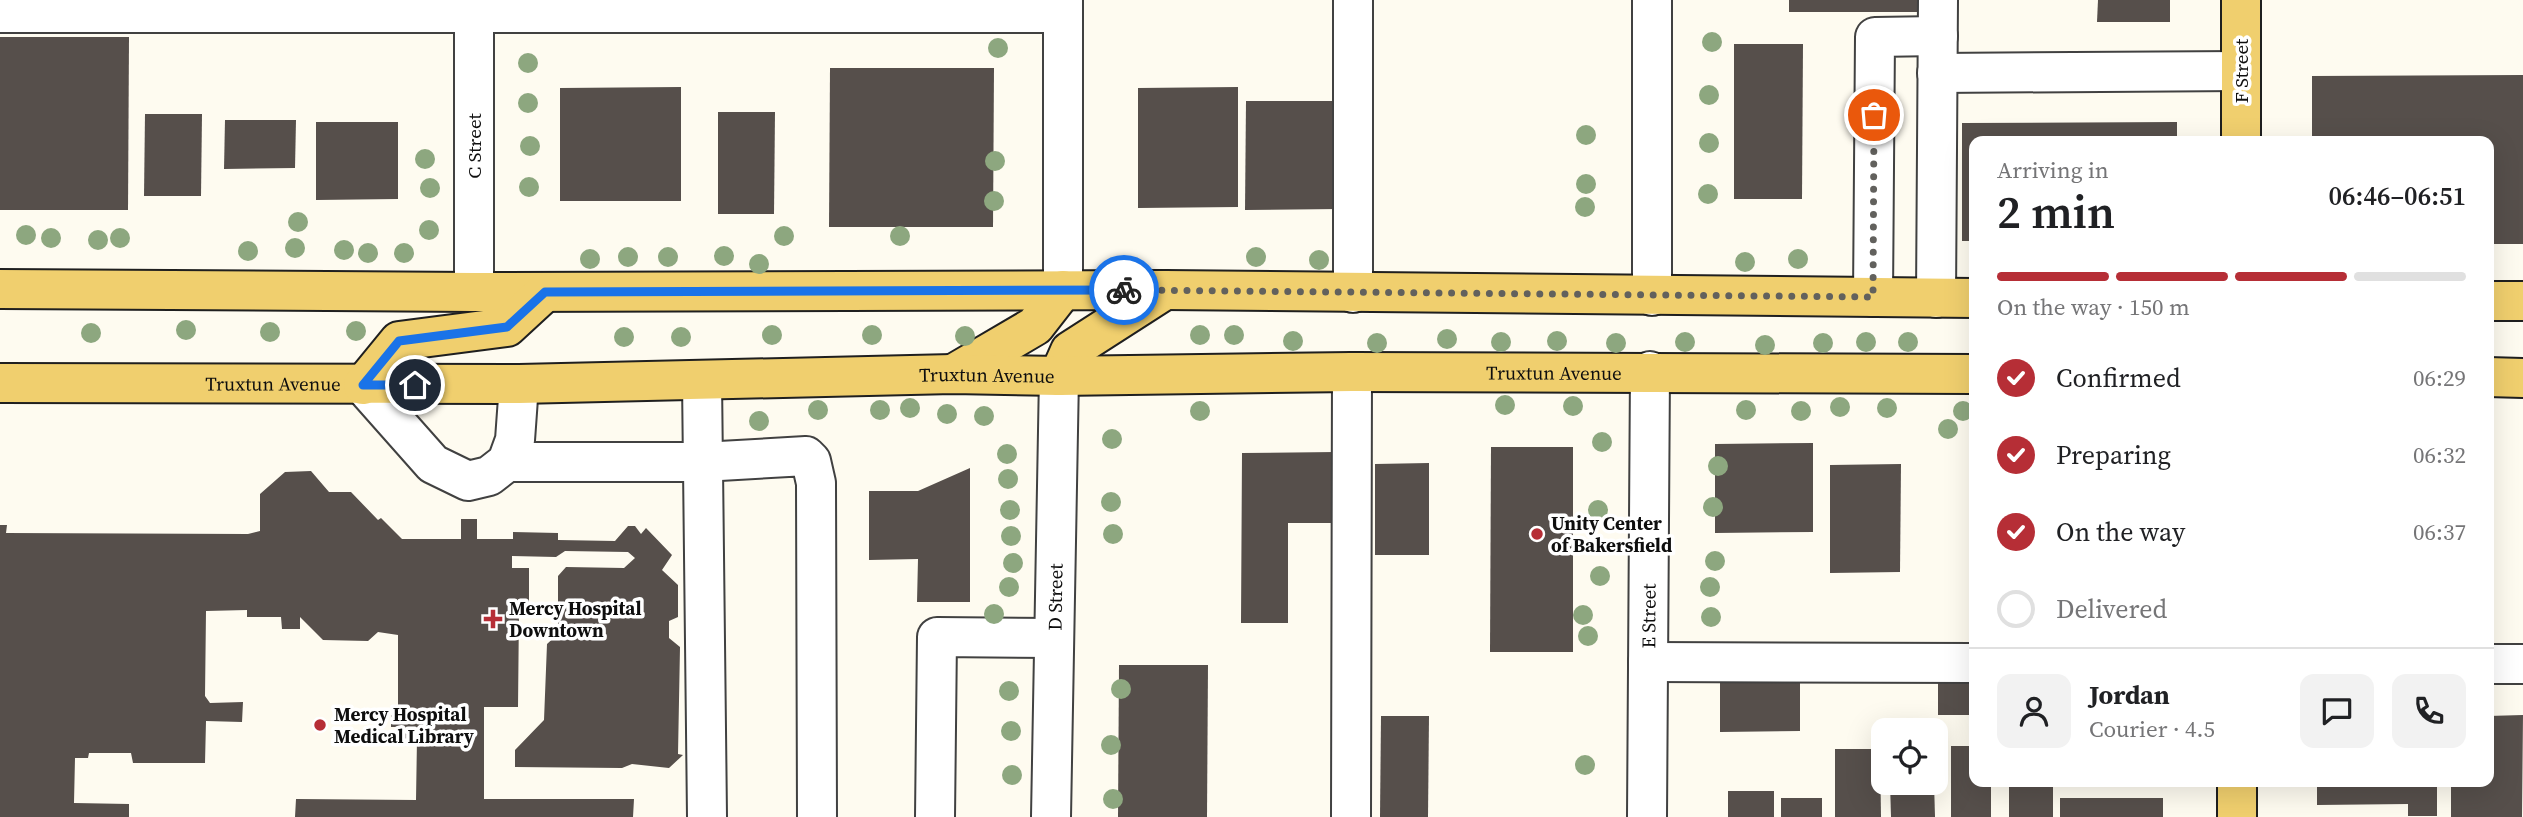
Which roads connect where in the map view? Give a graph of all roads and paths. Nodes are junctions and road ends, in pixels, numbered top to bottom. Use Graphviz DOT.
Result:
graph roads {
  1 [pos="1353,0"];
  2 [pos="1652,0"];
  3 [pos="2241,0"];
  4 [pos="474,7"];
  5 [pos="1063,7"];
  6 [pos="0,13"];
  7 [pos="1938,36"];
  8 [pos="2241,71"];
  9 [pos="2241,136"];
  10 [pos="0,289"];
  11 [pos="1063,290"];
  12 [pos="1165,290"];
  13 [pos="474,292"];
  14 [pos="545,292"];
  15 [pos="1353,293"];
  16 [pos="1653,296"];
  17 [pos="1873,297"];
  18 [pos="1936,298"];
  19 [pos="1969,298"];
  20 [pos="2494,301"];
  21 [pos="2523,301"];
  22 [pos="1650,371"];
  23 [pos="1352,372"];
  24 [pos="953,374"];
  25 [pos="1969,374"];
  26 [pos="1059,376"];
  27 [pos="2494,377"];
  28 [pos="2523,378"];
  29 [pos="702,380"];
  30 [pos="0,383"];
  31 [pos="519,384"];
  32 [pos="363,385"];
  33 [pos="507,462"];
  34 [pos="702,462"];
  35 [pos="1054,638"];
  36 [pos="1648,662"];
  37 [pos="1969,663"];
  38 [pos="2494,664"];
  39 [pos="2523,664"];
  40 [pos="2237,787"];
  41 [pos="707,817"];
  42 [pos="817,817"];
  43 [pos="935,817"];
  44 [pos="1051,817"];
  45 [pos="1351,817"];
  46 [pos="1647,817"];
  47 [pos="2237,817"];
  1 -- 15 [label="street"];
  2 -- 16 [label="street"];
  3 -- 8 [label="main road, F Street"];
  4 -- 5 [label="street"];
  4 -- 6 [label="street"];
  4 -- 13 [label="street, C Street"];
  5 -- 11 [label="street"];
  7 -- 8 [label="street"];
  7 -- 17 [label="street"];
  7 -- 18 [label="street"];
  8 -- 9 [label="main road, F Street"];
  10 -- 13 [label="main road"];
  11 -- 12 [label="main road"];
  11 -- 14 [label="main road"];
  11 -- 24 [label="main road"];
  12 -- 15 [label="main road"];
  12 -- 26 [label="main road"];
  13 -- 14 [label="main road"];
  14 -- 32 [label="main road"];
  15 -- 16 [label="main road"];
  16 -- 17 [label="main road"];
  17 -- 18 [label="main road"];
  18 -- 19 [label="main road"];
  20 -- 21 [label="main road"];
  22 -- 23 [label="main road, Truxtun Avenue"];
  22 -- 25 [label="main road, Truxtun Avenue"];
  22 -- 36 [label="street, E Street"];
  23 -- 26 [label="main road, Truxtun Avenue"];
  23 -- 45 [label="street"];
  24 -- 26 [label="main road, Truxtun Avenue"];
  24 -- 29 [label="main road, Truxtun Avenue"];
  26 -- 35 [label="street, D Street"];
  27 -- 28 [label="main road"];
  29 -- 31 [label="main road, Truxtun Avenue"];
  29 -- 34 [label="street"];
  30 -- 32 [label="main road, Truxtun Avenue"];
  31 -- 32 [label="main road, Truxtun Avenue"];
  31 -- 33 [label="street"];
  32 -- 33 [label="street"];
  33 -- 34 [label="street"];
  34 -- 41 [label="street"];
  34 -- 42 [label="street"];
  35 -- 43 [label="street"];
  35 -- 44 [label="street, D Street"];
  36 -- 37 [label="street"];
  36 -- 46 [label="street, E Street"];
  38 -- 39 [label="street"];
  40 -- 47 [label="main road"];
}
